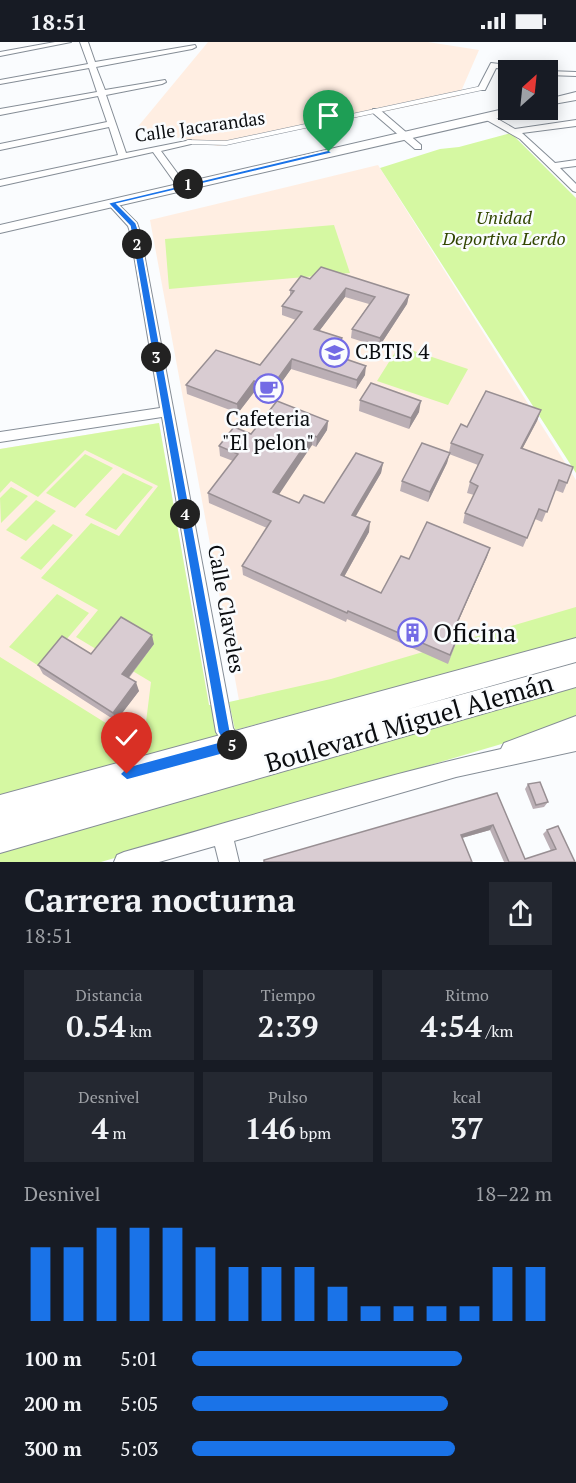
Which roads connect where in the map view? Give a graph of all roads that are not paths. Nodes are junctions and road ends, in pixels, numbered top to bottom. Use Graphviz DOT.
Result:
graph roads {
  1 [pos="67,42"];
  2 [pos="84,42"];
  3 [pos="192,47"];
  4 [pos="0,54"];
  5 [pos="92,66"];
  6 [pos="498,66"];
  7 [pos="558,73"];
  8 [pos="576,74"];
  9 [pos="0,82"];
  10 [pos="162,82"];
  11 [pos="482,88"];
  12 [pos="101,93"];
  13 [pos="576,96"];
  14 [pos="558,100"];
  15 [pos="376,111"];
  16 [pos="0,112"];
  17 [pos="498,114"];
  18 [pos="486,117"];
  19 [pos="576,123"];
  20 [pos="112,124"];
  21 [pos="516,132"];
  22 [pos="404,135"];
  23 [pos="188,142"];
  24 [pos="0,147"];
  25 [pos="418,147"];
  26 [pos="155,149"];
  27 [pos="123,156"];
  28 [pos="576,163"];
  29 [pos="553,166"];
  30 [pos="0,183"];
  31 [pos="181,185"];
  32 [pos="576,189"];
  33 [pos="112,203"];
  34 [pos="0,229"];
  35 [pos="166,412"];
  36 [pos="0,437"];
  37 [pos="576,650"];
  38 [pos="576,675"];
  39 [pos="576,725"];
  40 [pos="576,742"];
  41 [pos="234,744"];
  42 [pos="456,768"];
  43 [pos="0,810"];
  44 [pos="222,833"];
  45 [pos="0,838"];
  46 [pos="124,862"];
  47 [pos="229,862"];
  1 -- 4 [label="street"];
  2 -- 5 [label="street"];
  3 -- 5 [label="street"];
  5 -- 9 [label="street"];
  5 -- 12 [label="street"];
  6 -- 11 [label="street, Calle Jacarandas"];
  7 -- 8 [label="street"];
  10 -- 12 [label="street"];
  11 -- 15 [label="lane, Calle Jacarandas"];
  12 -- 16 [label="street"];
  12 -- 20 [label="street"];
  13 -- 14 [label="main road"];
  15 -- 22 [label="street"];
  15 -- 23 [label="lane, Calle Jacarandas"];
  17 -- 18 [label="main road"];
  18 -- 21 [label="street"];
  18 -- 22 [label="main road"];
  19 -- 21 [label="street"];
  20 -- 24 [label="street"];
  20 -- 27 [label="street"];
  21 -- 29 [label="street"];
  22 -- 25 [label="street"];
  22 -- 31 [label="main road"];
  23 -- 26 [label="street, Calle Jacarandas"];
  26 -- 27 [label="street, Calle Jacarandas"];
  26 -- 31 [label="street"];
  27 -- 30 [label="street, Calle Jacarandas"];
  28 -- 29 [label="street"];
  29 -- 32 [label="street"];
  31 -- 33 [label="main road"];
  33 -- 34 [label="main road"];
  33 -- 35 [label="street, Calle Claveles"];
  35 -- 36 [label="street"];
  35 -- 41 [label="street, Calle Claveles"];
  37 -- 41 [label="main road, Boulevard Miguel Alemán"];
  38 -- 45 [label="main road, Boulevard Miguel Alemán"];
  39 -- 42 [label="street"];
  40 -- 42 [label="street"];
  41 -- 43 [label="main road, Boulevard Miguel Alemán"];
  42 -- 44 [label="street"];
  44 -- 46 [label="street"];
  44 -- 47 [label="street"];
}
